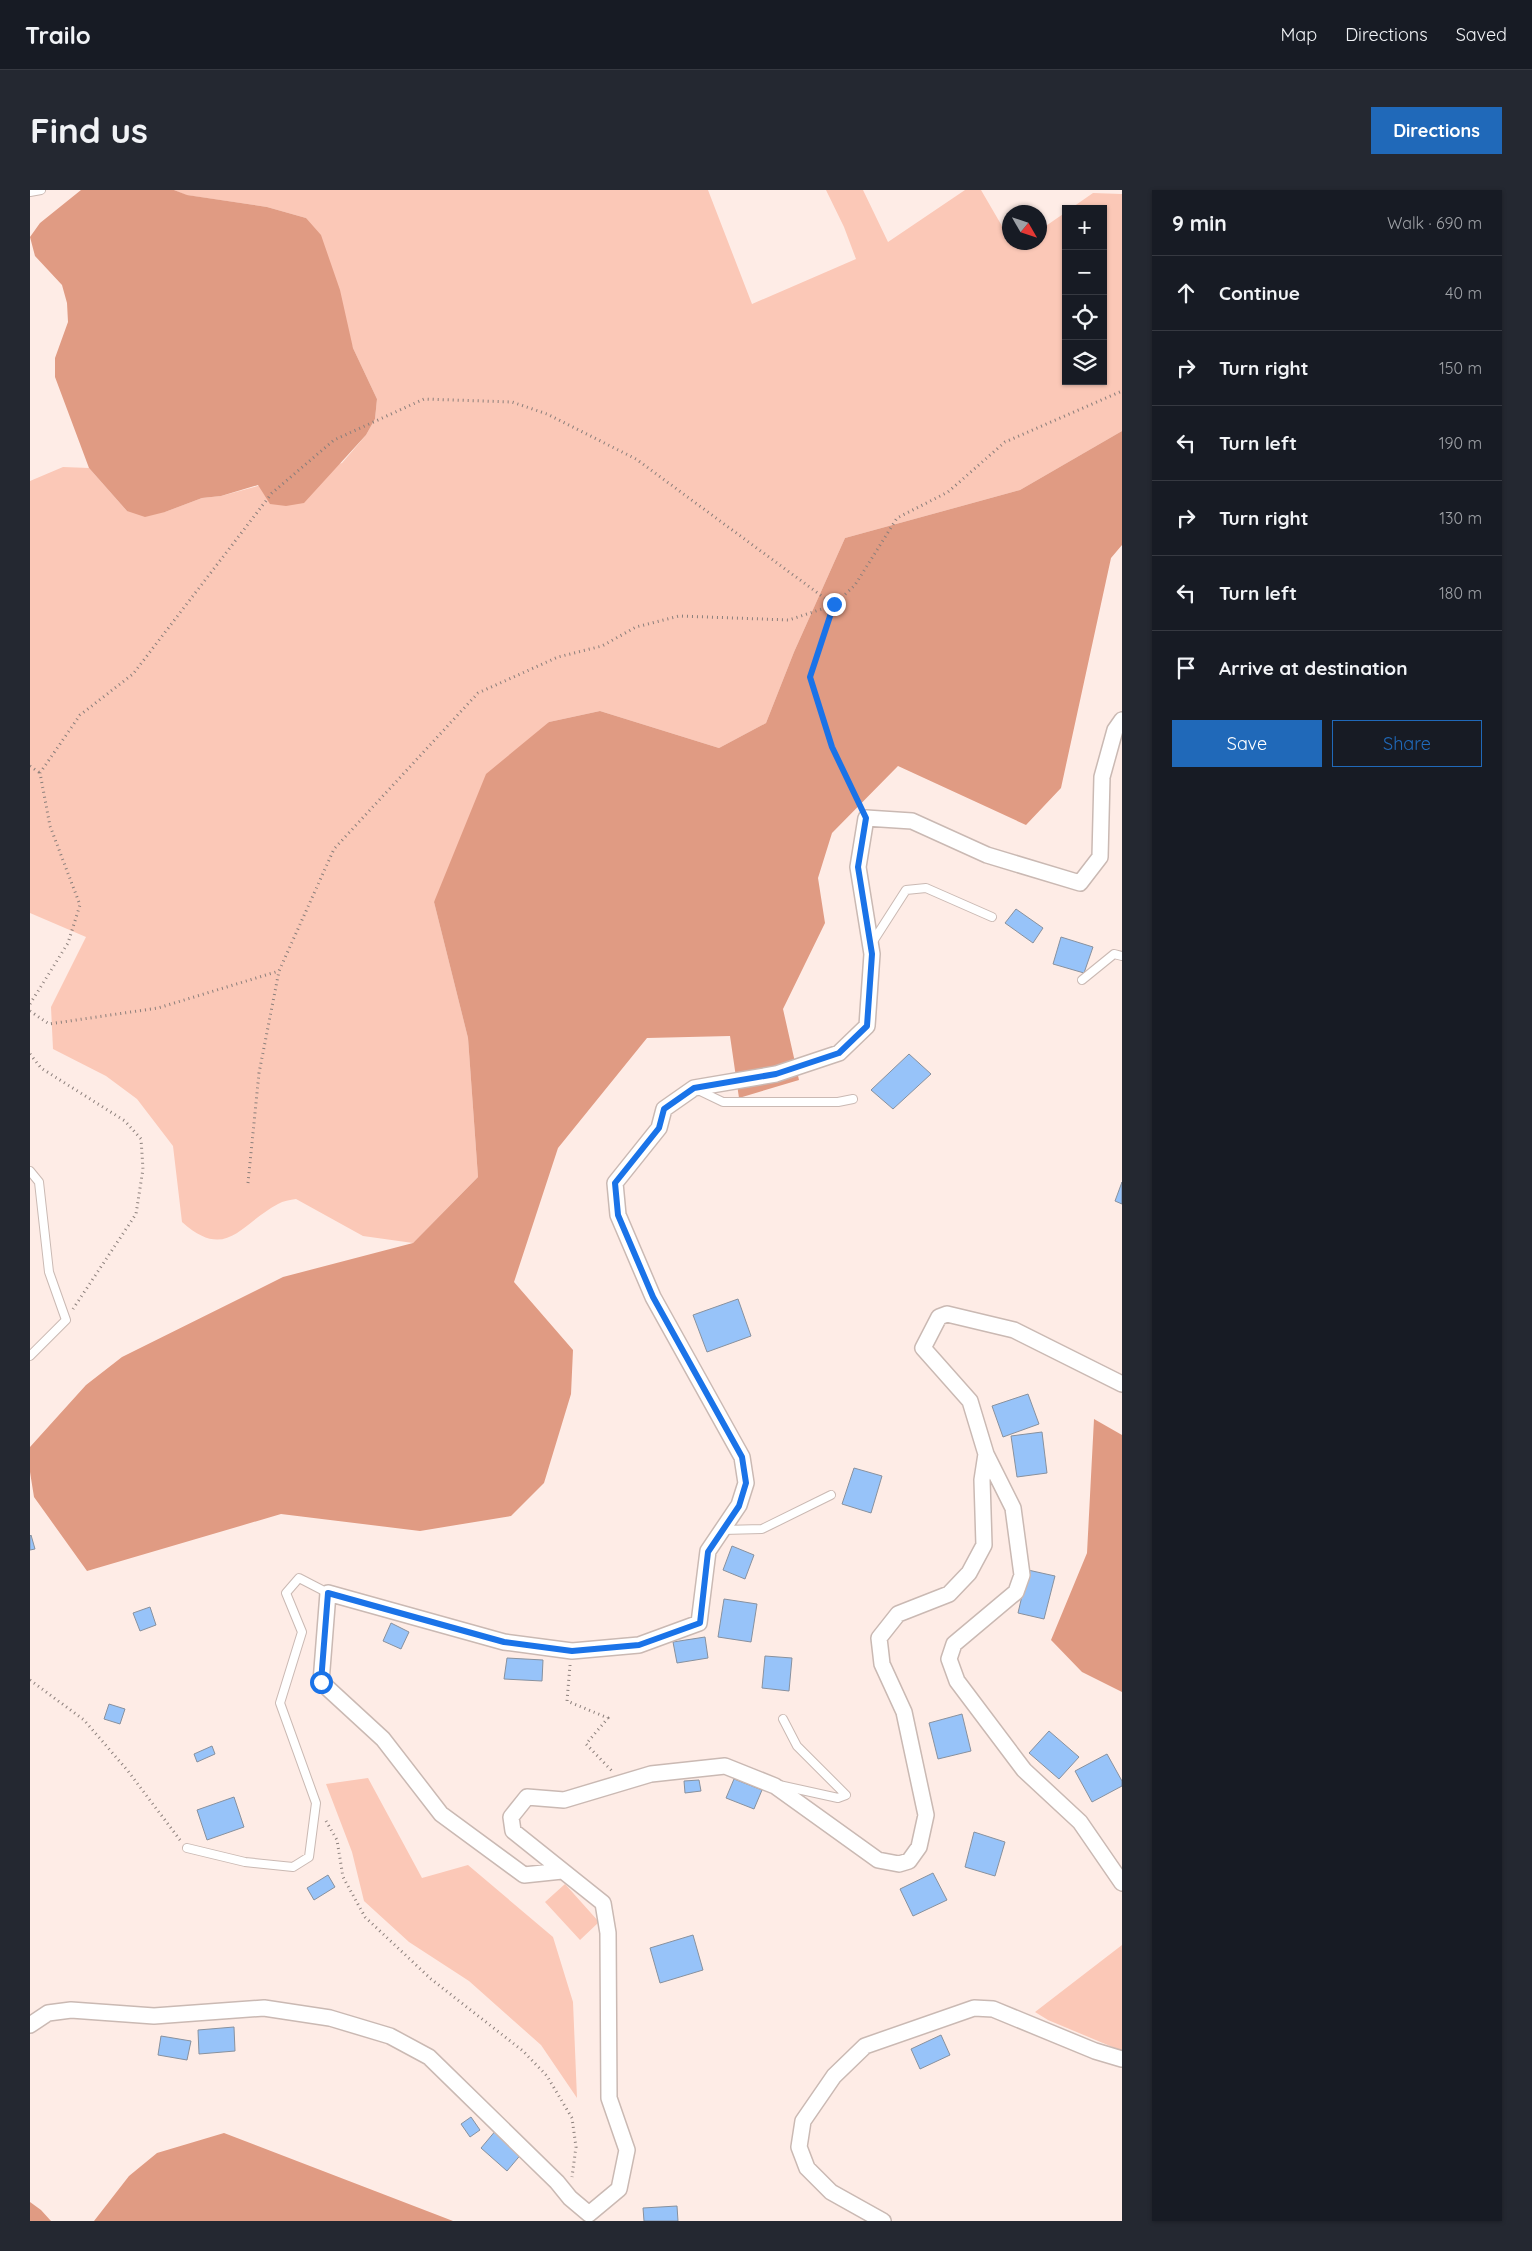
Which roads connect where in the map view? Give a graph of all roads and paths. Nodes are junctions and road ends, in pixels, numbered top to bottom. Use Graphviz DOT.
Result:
graph roads {
  1 [pos="41,190"];
  2 [pos="30,192"];
  3 [pos="1122,391"];
  4 [pos="834,604"];
  5 [pos="1122,720"];
  6 [pos="30,766"];
  7 [pos="40,773"];
  8 [pos="866,818"];
  9 [pos="992,917"];
  10 [pos="871,944"];
  11 [pos="1122,956"];
  12 [pos="279,971"];
  13 [pos="1082,980"];
  14 [pos="30,1004"];
  15 [pos="30,1011"];
  16 [pos="30,1054"];
  17 [pos="694,1088"];
  18 [pos="853,1099"];
  19 [pos="30,1171"];
  20 [pos="248,1183"];
  21 [pos="66,1320"];
  22 [pos="30,1356"];
  23 [pos="1122,1384"];
  24 [pos="986,1454"];
  25 [pos="831,1495"];
  26 [pos="722,1530"];
  27 [pos="328,1593"];
  28 [pos="572,1651"];
  29 [pos="30,1680"];
  30 [pos="783,1720"];
  31 [pos="624,1784"];
  32 [pos="775,1786"];
  33 [pos="316,1803"];
  34 [pos="187,1848"];
  35 [pos="562,1870"];
  36 [pos="1122,1883"];
  37 [pos="30,2026"];
  38 [pos="1122,2059"];
  39 [pos="557,2182"];
  40 [pos="592,2217"];
  41 [pos="883,2221"];
  1 -- 2 [label="lane"];
  3 -- 4 [label="path"];
  4 -- 7 [label="path"];
  4 -- 8 [label="path"];
  4 -- 12 [label="path"];
  5 -- 8 [label="street"];
  6 -- 7 [label="path"];
  7 -- 14 [label="path"];
  8 -- 10 [label="street"];
  9 -- 10 [label="lane"];
  10 -- 17 [label="street"];
  11 -- 13 [label="lane"];
  12 -- 15 [label="path"];
  12 -- 20 [label="path"];
  16 -- 21 [label="path"];
  17 -- 18 [label="lane"];
  17 -- 26 [label="street"];
  19 -- 21 [label="lane"];
  21 -- 22 [label="lane"];
  23 -- 24 [label="street"];
  24 -- 32 [label="street"];
  24 -- 36 [label="street"];
  25 -- 26 [label="lane"];
  26 -- 28 [label="street"];
  27 -- 28 [label="street"];
  27 -- 33 [label="lane"];
  27 -- 35 [label="street"];
  28 -- 31 [label="path"];
  29 -- 34 [label="path"];
  30 -- 32 [label="lane"];
  31 -- 32 [label="street"];
  31 -- 35 [label="street"];
  33 -- 34 [label="lane"];
  33 -- 39 [label="path"];
  35 -- 40 [label="street"];
  37 -- 39 [label="street"];
  38 -- 41 [label="street"];
  39 -- 40 [label="street"];
}
